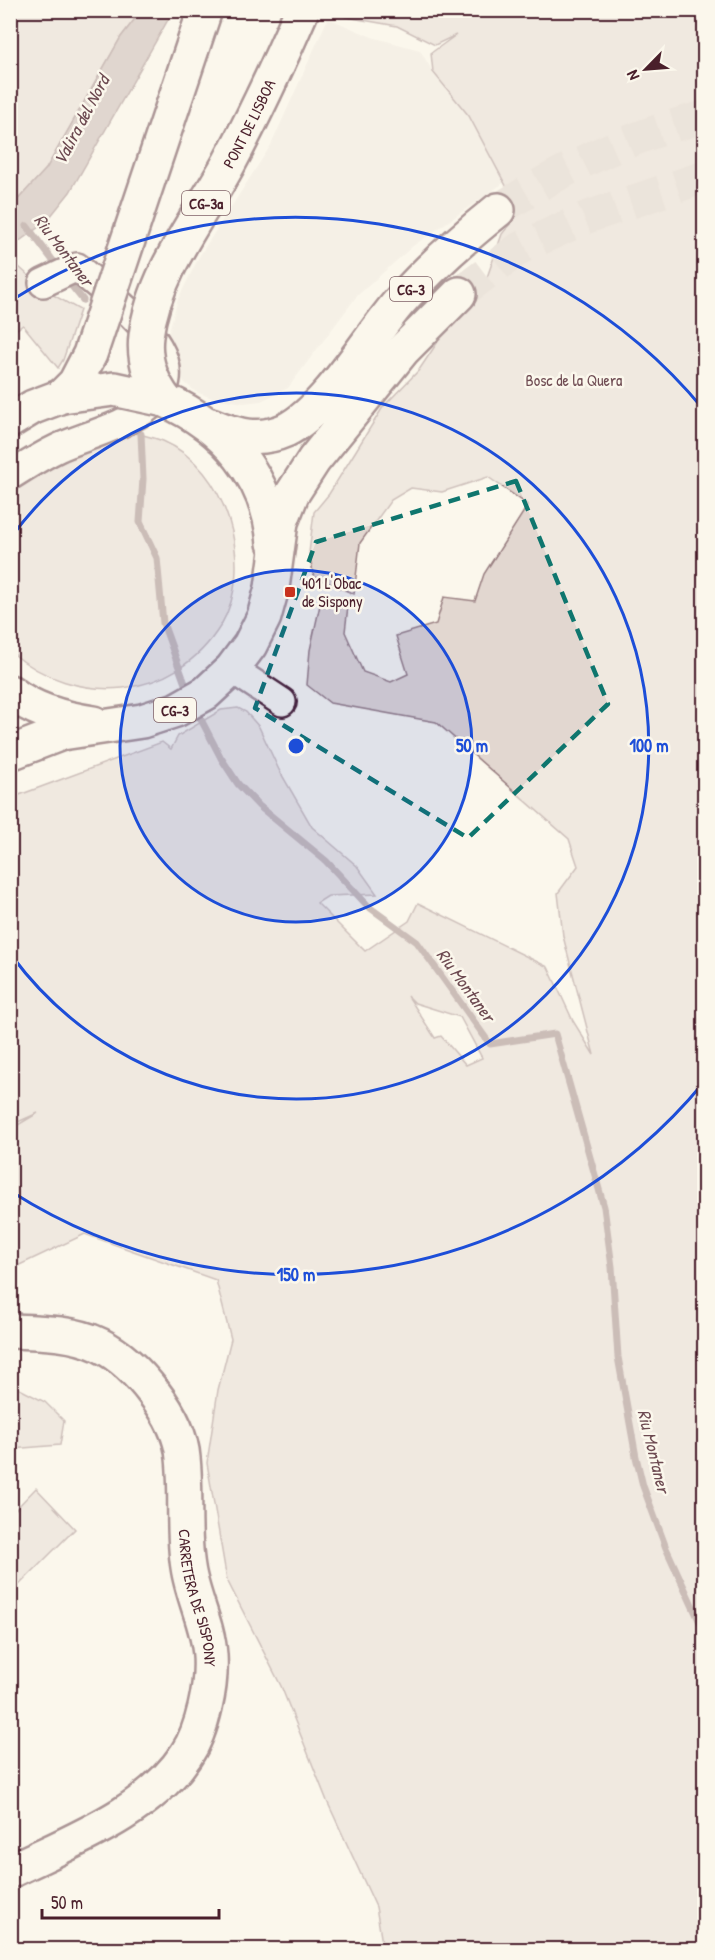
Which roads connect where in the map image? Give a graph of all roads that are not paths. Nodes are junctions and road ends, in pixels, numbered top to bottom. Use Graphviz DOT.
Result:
graph roads {
  1 [pos="206,10"];
  2 [pos="302,10"];
  3 [pos="498,210"];
  4 [pos="43,283"];
  5 [pos="459,294"];
  6 [pos="62,396"];
  7 [pos="165,400"];
  8 [pos="10,421"];
  9 [pos="211,425"];
  10 [pos="10,476"];
  11 [pos="275,557"];
  12 [pos="232,669"];
  13 [pos="10,692"];
  14 [pos="282,702"];
  15 [pos="107,724"];
  16 [pos="10,753"];
  17 [pos="10,1331"];
  18 [pos="10,1871"];
  1 -- 6 [label="main road, bridge"];
  2 -- 7 [label="main road, PONT DE LISBOA / CG-3a, bridge"];
  3 -- 9 [label="main road, CG-3"];
  4 -- 10 [label="street"];
  5 -- 11 [label="main road, CG-3"];
  6 -- 7 [label="main road, CG-3, bridge"];
  6 -- 8 [label="main road, CG-3"];
  7 -- 9 [label="main road, CG-3"];
  9 -- 11 [label="main road, CG-3"];
  11 -- 12 [label="main road, CG-3"];
  12 -- 14 [label="street"];
  12 -- 15 [label="main road, CG-3"];
  13 -- 15 [label="main road, CG-3"];
  15 -- 16 [label="main road, CG-3"];
  17 -- 18 [label="main road, CARRETERA DE SISPONY"];
}
